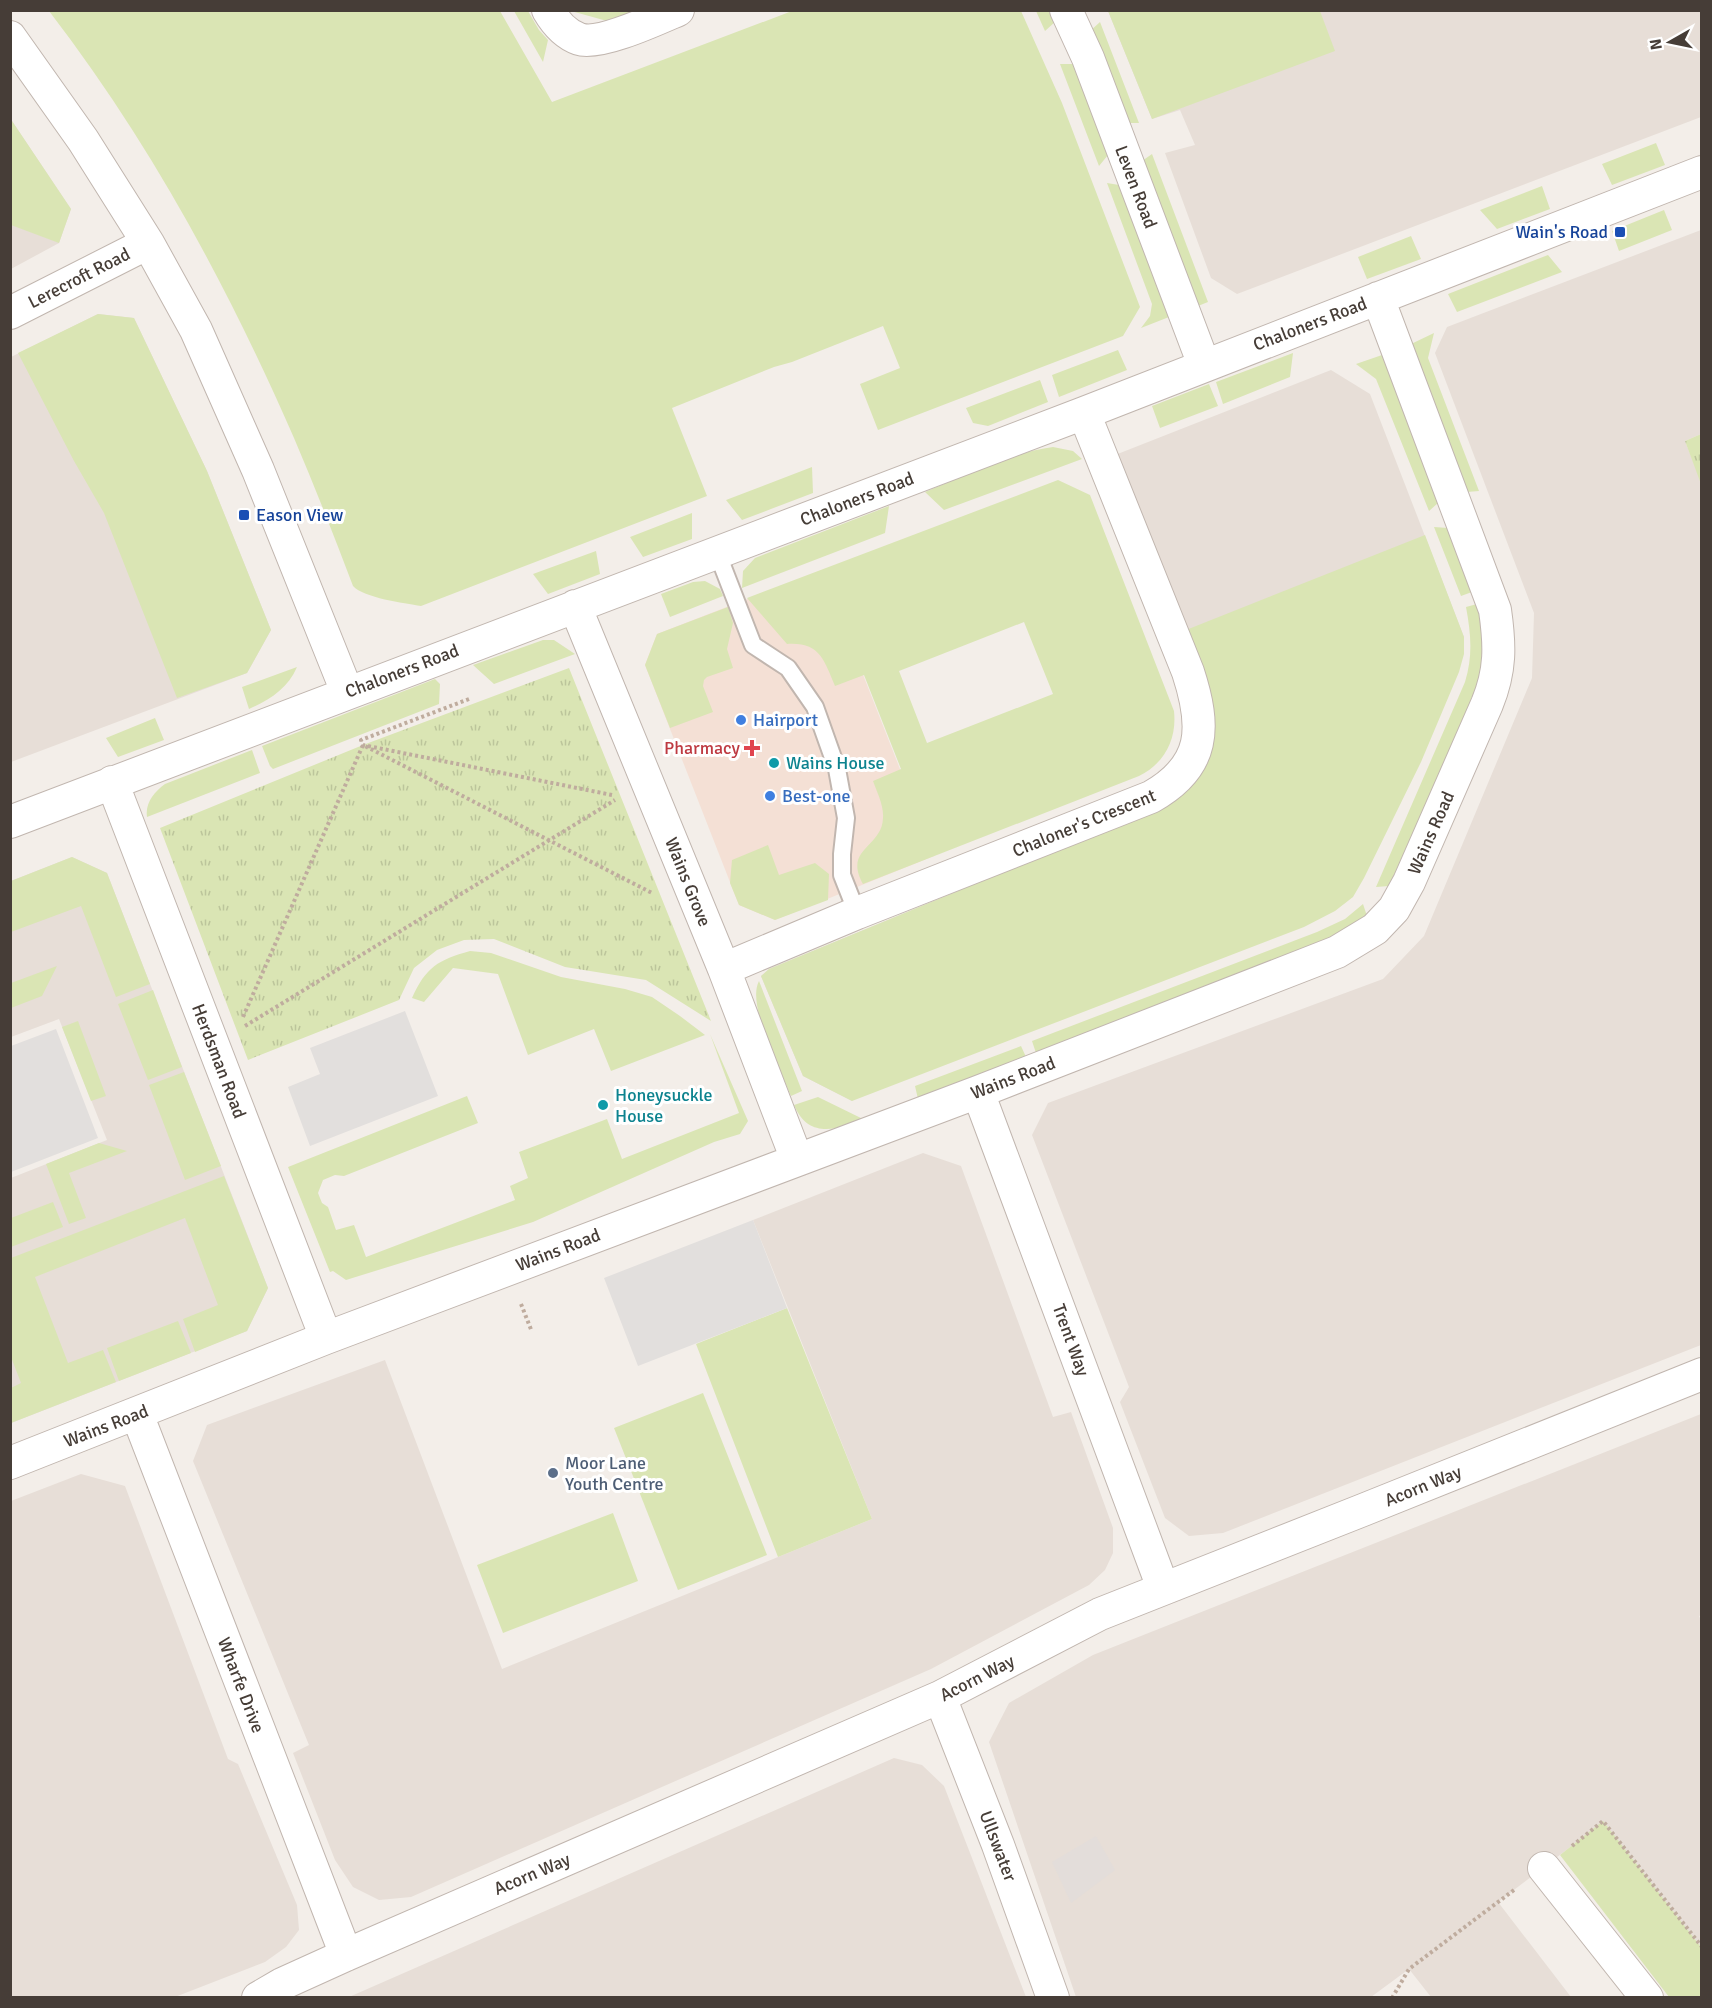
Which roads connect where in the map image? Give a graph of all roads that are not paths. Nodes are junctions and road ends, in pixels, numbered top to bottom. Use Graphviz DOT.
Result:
graph roads {
  1 [pos="548,10"];
  2 [pos="678,10"];
  3 [pos="1066,10"];
  4 [pos="10,37"];
  5 [pos="1701,172"];
  6 [pos="148,243"];
  7 [pos="1378,298"];
  8 [pos="10,313"];
  9 [pos="1204,365"];
  10 [pos="1084,413"];
  11 [pos="717,552"];
  12 [pos="575,606"];
  13 [pos="347,692"];
  14 [pos="112,782"];
  15 [pos="10,822"];
  16 [pos="857,913"];
  17 [pos="724,969"];
  18 [pos="978,1092"];
  19 [pos="797,1160"];
  20 [pos="326,1338"];
  21 [pos="1701,1374"];
  22 [pos="137,1414"];
  23 [pos="10,1463"];
  24 [pos="1163,1588"];
  25 [pos="940,1697"];
  26 [pos="1544,1868"];
  27 [pos="346,1955"];
  28 [pos="258,1998"];
  29 [pos="1053,1998"];
  30 [pos="1647,1998"];
  1 -- 2 [label="street"];
  3 -- 9 [label="street, Leven Road"];
  4 -- 6 [label="street"];
  5 -- 7 [label="street, Chaloners Road"];
  6 -- 8 [label="street, Lerecroft Road"];
  6 -- 13 [label="street"];
  7 -- 9 [label="street, Chaloners Road"];
  7 -- 18 [label="street, Wains Road"];
  9 -- 10 [label="street, Chaloners Road"];
  10 -- 11 [label="street, Chaloners Road"];
  10 -- 16 [label="street, Chaloner's Crescent"];
  11 -- 12 [label="street, Chaloners Road"];
  11 -- 16 [label="lane"];
  12 -- 13 [label="street, Chaloners Road"];
  12 -- 17 [label="street, Wains Grove"];
  13 -- 14 [label="street, Chaloners Road"];
  14 -- 15 [label="street, Chaloners Road"];
  14 -- 20 [label="street, Herdsman Road"];
  16 -- 17 [label="street, Chaloner's Crescent"];
  17 -- 19 [label="street, Wains Grove"];
  18 -- 19 [label="street, Wains Road"];
  18 -- 24 [label="street, Trent Way"];
  19 -- 20 [label="street, Wains Road"];
  20 -- 22 [label="street, Wains Road"];
  21 -- 24 [label="street, Acorn Way"];
  22 -- 23 [label="street, Wains Road"];
  22 -- 27 [label="street, Wharfe Drive"];
  24 -- 25 [label="street, Acorn Way"];
  25 -- 27 [label="street, Acorn Way"];
  25 -- 29 [label="street, Ullswater"];
  26 -- 30 [label="street"];
  27 -- 28 [label="street, Acorn Way"];
}
